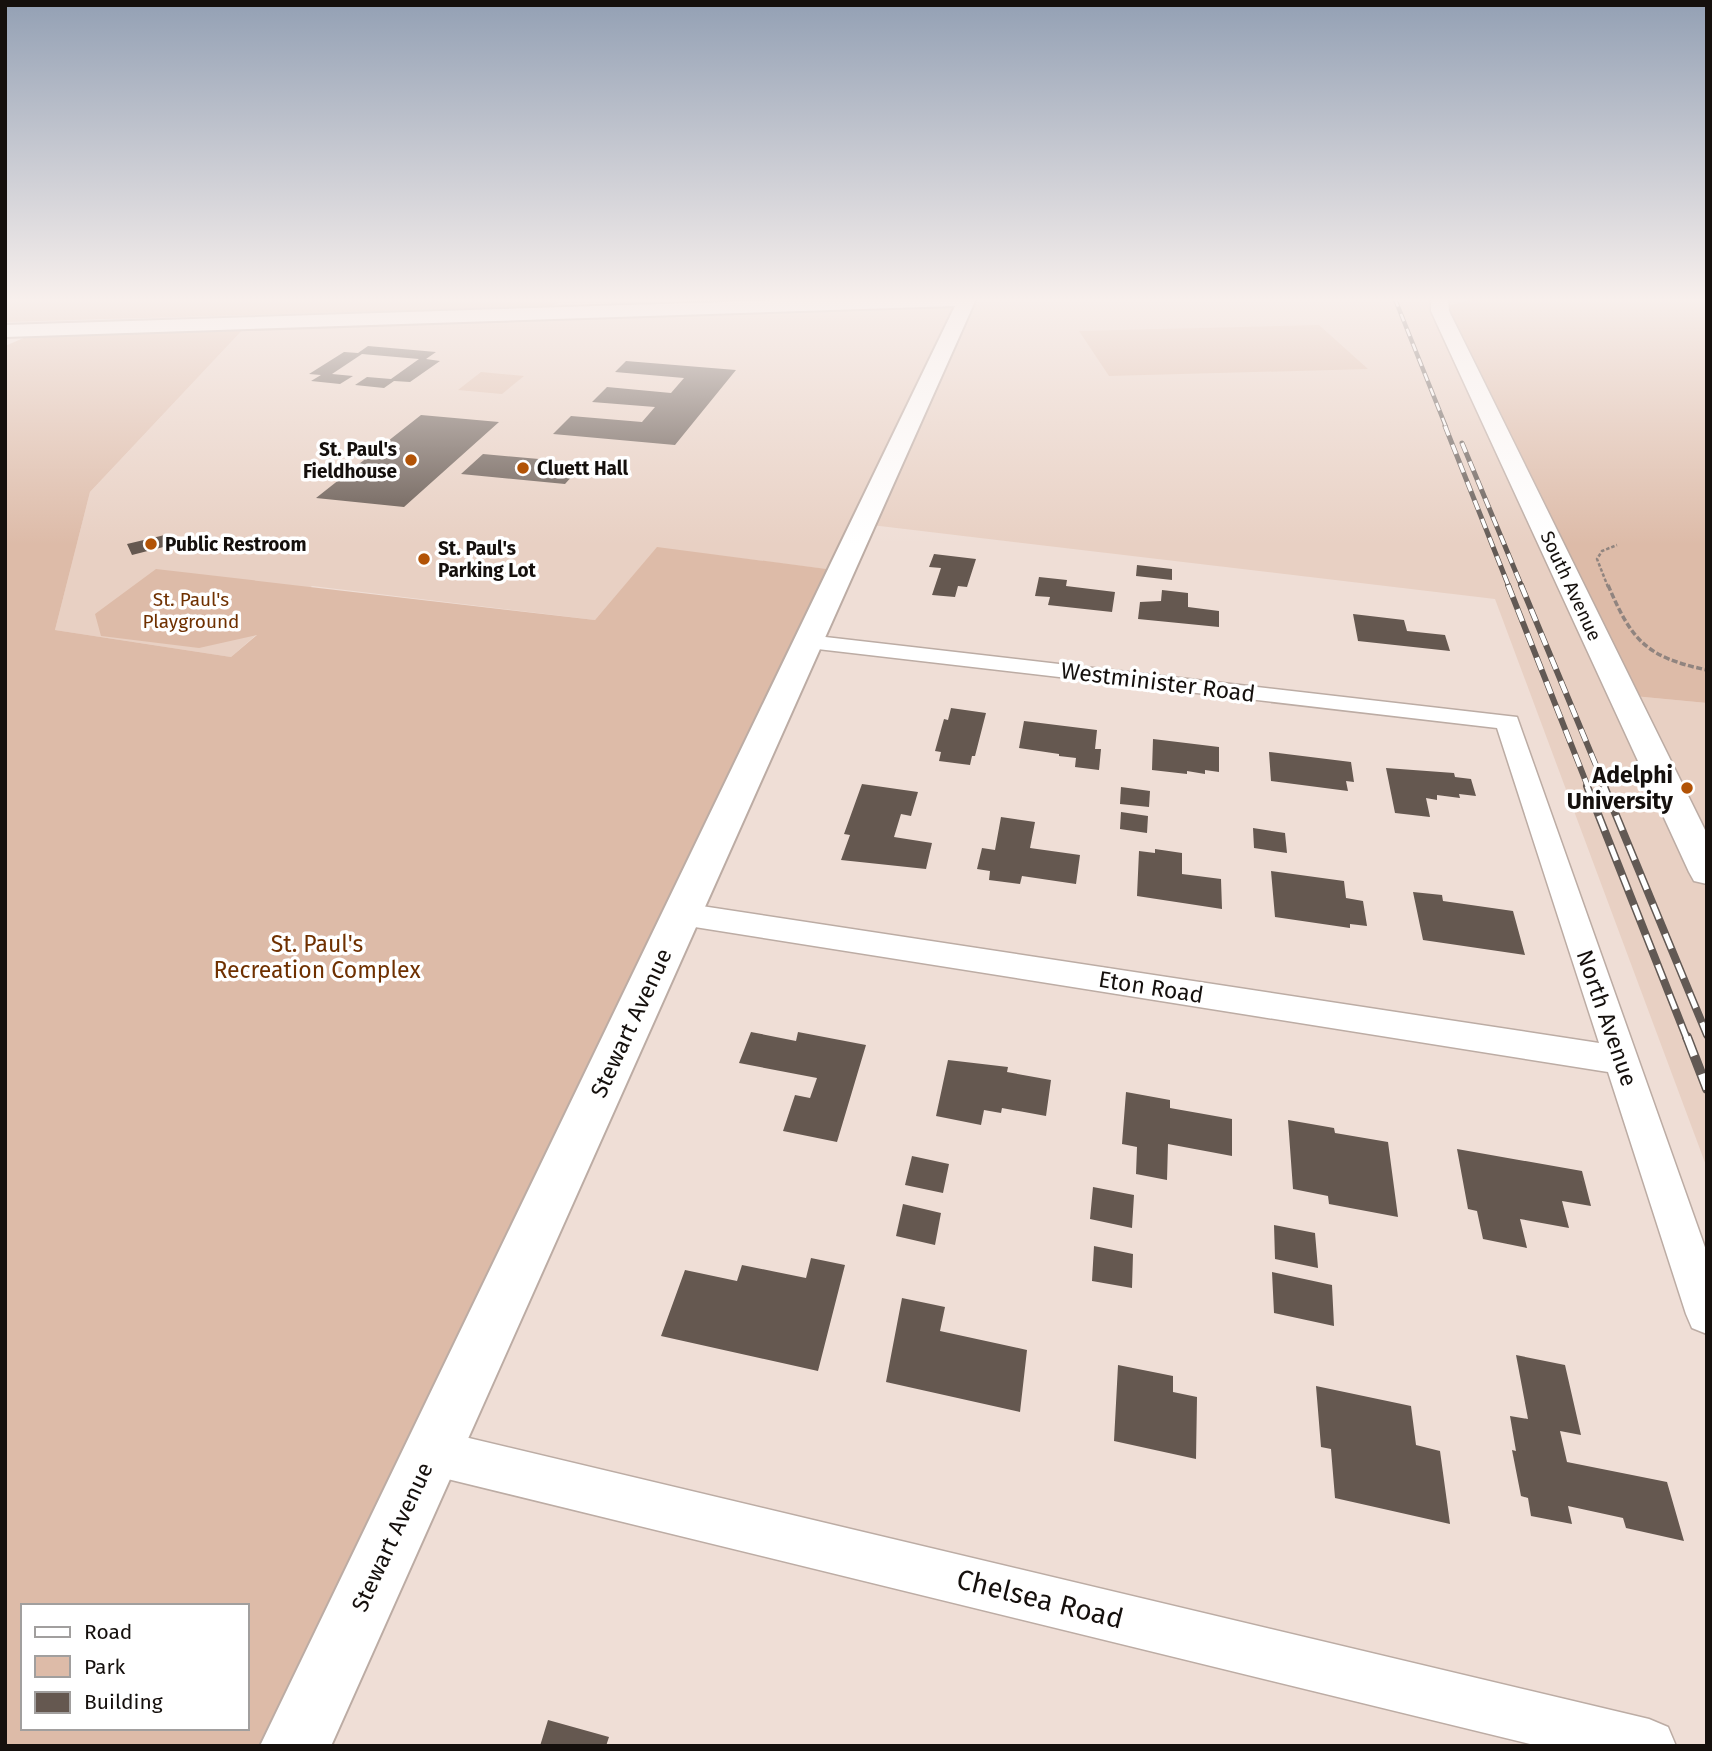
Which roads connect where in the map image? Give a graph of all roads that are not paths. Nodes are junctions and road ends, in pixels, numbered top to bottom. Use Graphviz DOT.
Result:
graph roads {
  1 [pos="929,381"];
  2 [pos="1473,381"];
  3 [pos="808,642"];
  4 [pos="1508,722"];
  5 [pos="1707,872"];
  6 [pos="681,914"];
  7 [pos="1621,1060"];
  8 [pos="1707,1314"];
  9 [pos="431,1452"];
  10 [pos="295,1746"];
  11 [pos="1649,1746"];
  1 -- 3 [label="main road, Stewart Avenue"];
  2 -- 5 [label="street, South Avenue"];
  3 -- 4 [label="street, Westminister Road"];
  3 -- 6 [label="main road, Stewart Avenue"];
  4 -- 7 [label="street, North Avenue"];
  6 -- 7 [label="street, Eton Road"];
  6 -- 9 [label="main road, Stewart Avenue"];
  7 -- 8 [label="street, North Avenue"];
  9 -- 10 [label="main road, Stewart Avenue"];
  9 -- 11 [label="street, Chelsea Road"];
}
